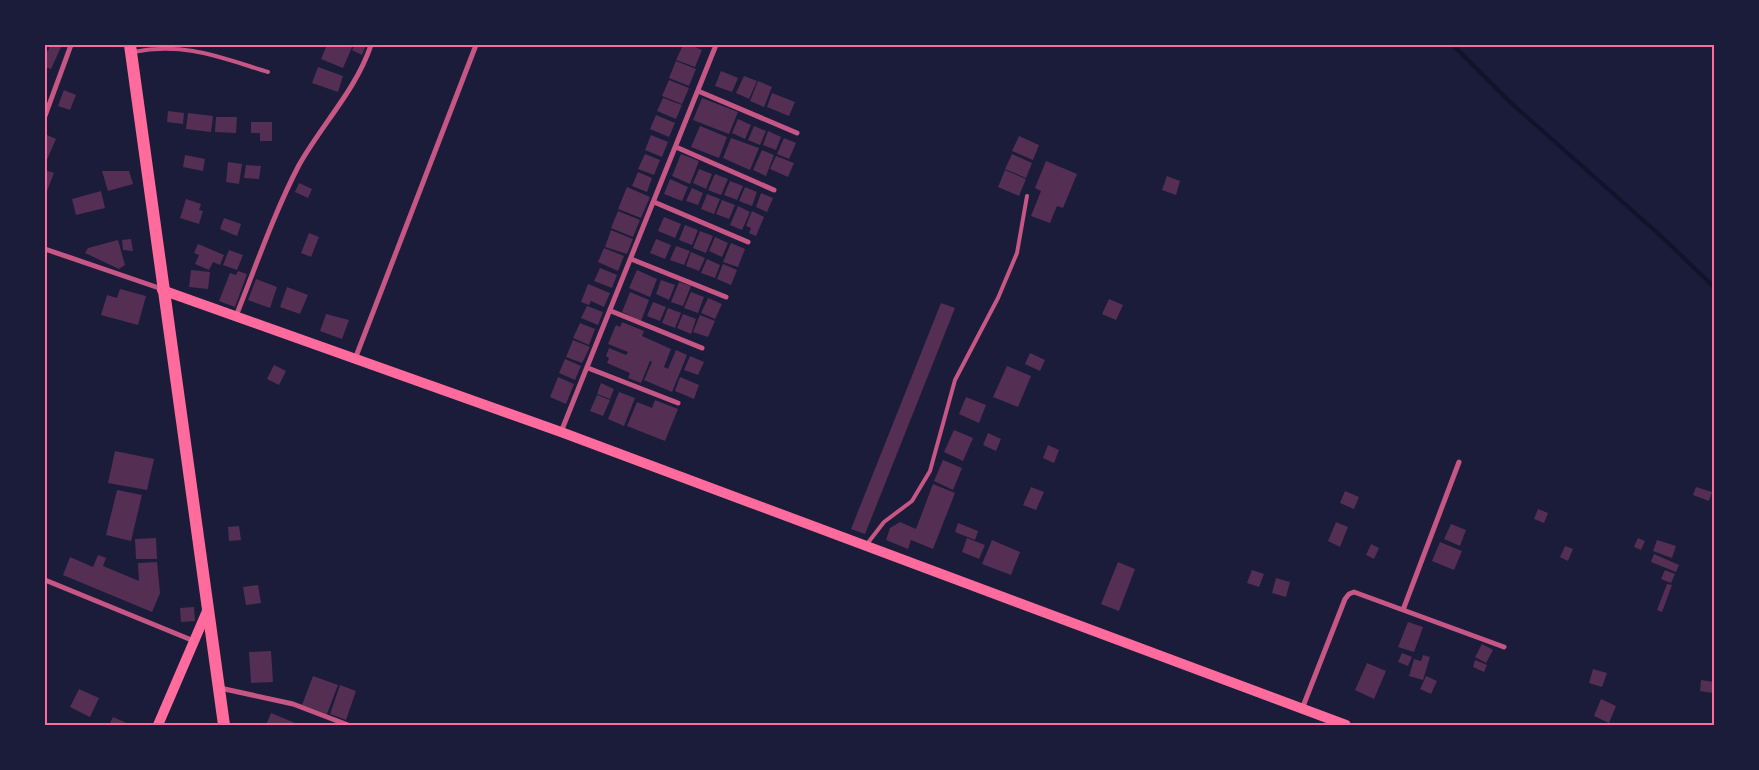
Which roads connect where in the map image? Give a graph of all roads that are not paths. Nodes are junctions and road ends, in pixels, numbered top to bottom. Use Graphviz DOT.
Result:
graph roads {
  1 [pos="71,45"];
  2 [pos="371,45"];
  3 [pos="476,45"];
  4 [pos="716,45"];
  5 [pos="130,49"];
  6 [pos="268,72"];
  7 [pos="698,91"];
  8 [pos="45,116"];
  9 [pos="798,132"];
  10 [pos="676,147"];
  11 [pos="774,190"];
  12 [pos="1027,196"];
  13 [pos="654,202"];
  14 [pos="748,242"];
  15 [pos="45,249"];
  16 [pos="631,259"];
  17 [pos="162,290"];
  18 [pos="726,297"];
  19 [pos="611,311"];
  20 [pos="236,317"];
  21 [pos="702,348"];
  22 [pos="355,359"];
  23 [pos="588,368"];
  24 [pos="678,403"];
  25 [pos="561,432"];
  26 [pos="1460,462"];
  27 [pos="866,546"];
  28 [pos="45,580"];
  29 [pos="1404,610"];
  30 [pos="207,611"];
  31 [pos="194,641"];
  32 [pos="1504,647"];
  33 [pos="220,688"];
  34 [pos="1302,708"];
  35 [pos="158,725"];
  36 [pos="224,725"];
  37 [pos="348,725"];
  38 [pos="1346,725"];
  1 -- 8 [label="street"];
  2 -- 20 [label="street"];
  3 -- 22 [label="street"];
  4 -- 7 [label="street"];
  5 -- 6 [label="lane"];
  5 -- 17 [label="main road"];
  7 -- 9 [label="street"];
  7 -- 10 [label="street"];
  10 -- 11 [label="street"];
  10 -- 13 [label="street"];
  12 -- 27 [label="lane"];
  13 -- 14 [label="street"];
  13 -- 16 [label="street"];
  15 -- 17 [label="street"];
  16 -- 18 [label="street"];
  16 -- 19 [label="street"];
  17 -- 20 [label="main road"];
  17 -- 30 [label="main road"];
  19 -- 21 [label="street"];
  19 -- 23 [label="street"];
  20 -- 22 [label="main road"];
  22 -- 25 [label="main road"];
  23 -- 24 [label="street"];
  23 -- 25 [label="street"];
  25 -- 27 [label="main road"];
  26 -- 29 [label="street"];
  27 -- 34 [label="main road"];
  28 -- 31 [label="street"];
  29 -- 32 [label="street"];
  29 -- 34 [label="street"];
  30 -- 31 [label="main road"];
  30 -- 33 [label="main road"];
  31 -- 35 [label="main road"];
  33 -- 36 [label="main road"];
  33 -- 37 [label="street"];
  34 -- 38 [label="main road"];
}
